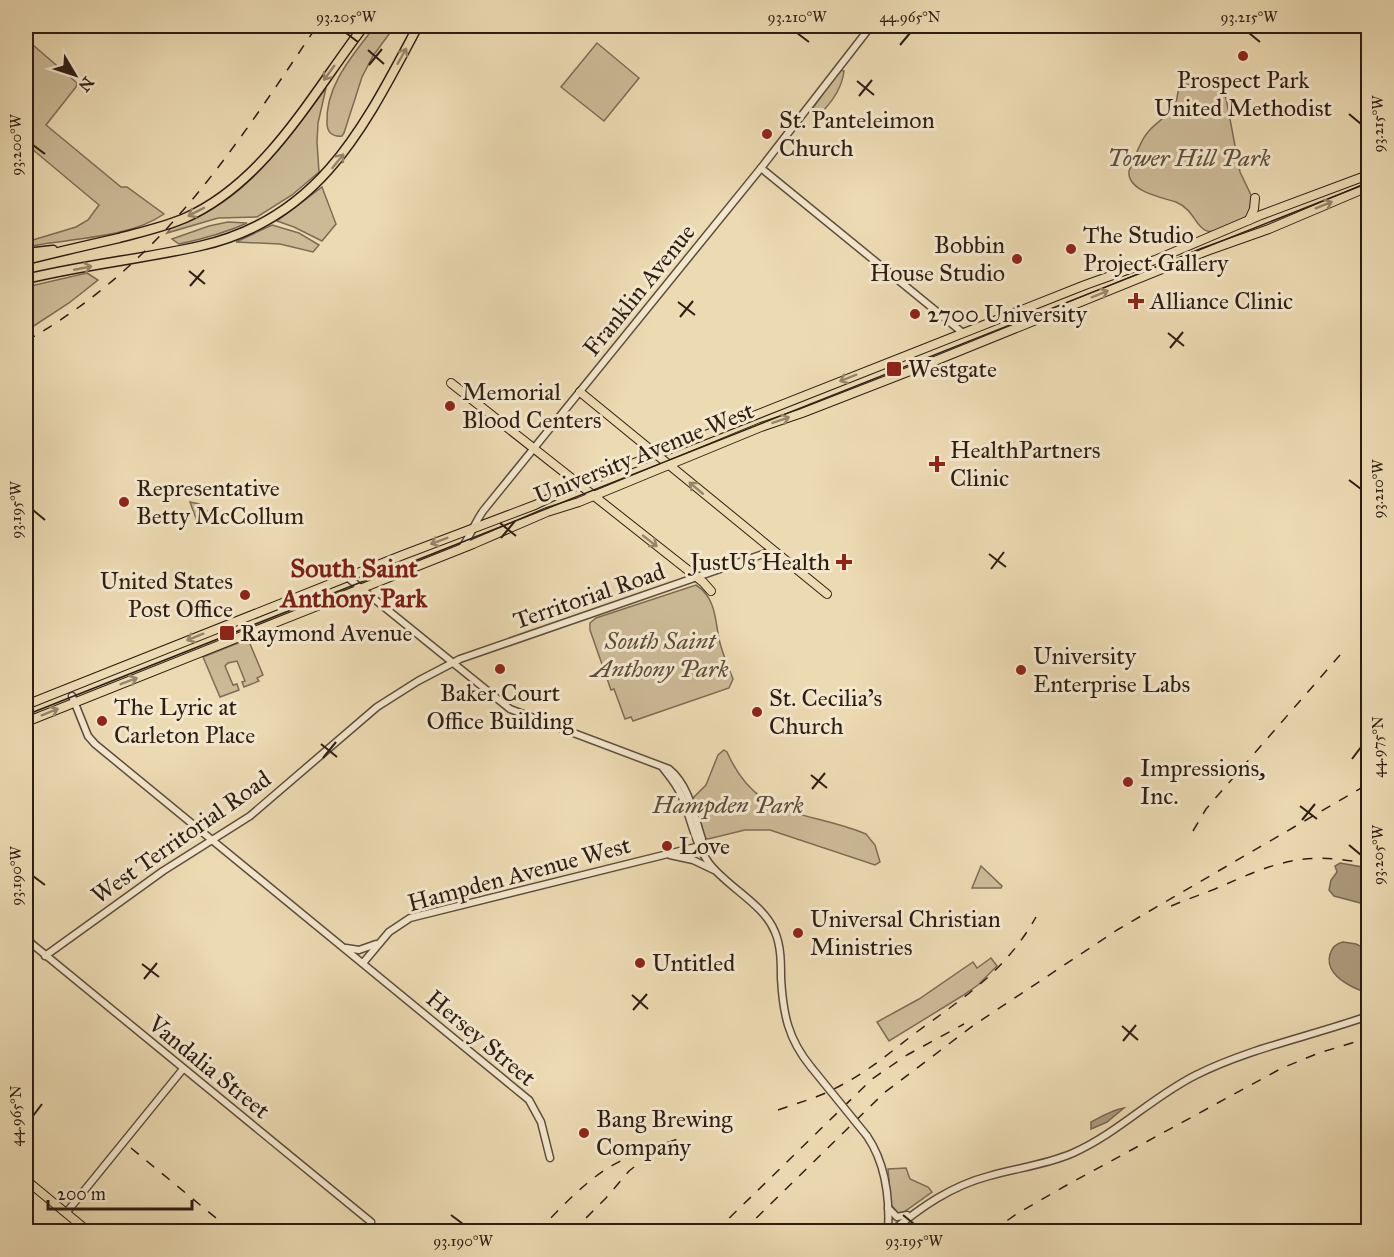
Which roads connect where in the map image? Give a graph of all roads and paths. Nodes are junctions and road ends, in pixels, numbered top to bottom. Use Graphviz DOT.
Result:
graph roads {
  1 [pos="364,26"];
  2 [pos="418,26"];
  3 [pos="871,26"];
  4 [pos="761,168"];
  5 [pos="1368,175"];
  6 [pos="1368,188"];
  7 [pos="1255,198"];
  8 [pos="1250,220"];
  9 [pos="63,251"];
  10 [pos="26,252"];
  11 [pos="26,260"];
  12 [pos="26,279"];
  13 [pos="963,333"];
  14 [pos="451,383"];
  15 [pos="580,392"];
  16 [pos="534,449"];
  17 [pos="656,454"];
  18 [pos="669,466"];
  19 [pos="580,485"];
  20 [pos="595,496"];
  21 [pos="472,529"];
  22 [pos="460,549"];
  23 [pos="772,551"];
  24 [pos="347,577"];
  25 [pos="695,577"];
  26 [pos="361,588"];
  27 [pos="711,591"];
  28 [pos="827,594"];
  29 [pos="452,663"];
  30 [pos="73,699"];
  31 [pos="26,705"];
  32 [pos="26,722"];
  33 [pos="211,840"];
  34 [pos="700,846"];
  35 [pos="666,854"];
  36 [pos="717,872"];
  37 [pos="26,939"];
  38 [pos="380,943"];
  39 [pos="341,946"];
  40 [pos="45,956"];
  41 [pos="363,963"];
  42 [pos="1368,1016"];
  43 [pos="183,1069"];
  44 [pos="550,1158"];
  45 [pos="26,1180"];
  46 [pos="888,1208"];
  47 [pos="66,1213"];
  48 [pos="912,1214"];
  49 [pos="371,1222"];
  50 [pos="89,1232"];
  51 [pos="889,1232"];
  1 -- 9 [label="highway, one-way"];
  12 -- 2 [label="highway, one-way"];
  3 -- 4 [label="street, Franklin Avenue"];
  4 -- 13 [label="street"];
  4 -- 15 [label="street, Franklin Avenue"];
  5 -- 8 [label="main road, University Avenue West"];
  18 -- 6 [label="main road, University Avenue West, one-way"];
  7 -- 8 [label="main road"];
  8 -- 13 [label="main road, University Avenue West"];
  9 -- 10 [label="highway"];
  9 -- 11 [label="highway"];
  13 -- 17 [label="main road, University Avenue West, one-way"];
  14 -- 16 [label="main road"];
  15 -- 16 [label="street, Franklin Avenue"];
  15 -- 17 [label="main road"];
  16 -- 19 [label="main road"];
  16 -- 21 [label="street, Franklin Avenue"];
  17 -- 18 [label="main road"];
  17 -- 19 [label="main road, University Avenue West"];
  18 -- 20 [label="main road, University Avenue West"];
  23 -- 18 [label="main road, one-way"];
  19 -- 20 [label="main road"];
  19 -- 21 [label="main road, University Avenue West"];
  20 -- 22 [label="main road, University Avenue West"];
  20 -- 25 [label="main road, one-way"];
  21 -- 22 [label="street, Franklin Avenue"];
  21 -- 24 [label="main road, University Avenue West, one-way"];
  22 -- 26 [label="main road, University Avenue West"];
  23 -- 25 [label="street, Territorial Road"];
  23 -- 28 [label="main road"];
  24 -- 26 [label="street"];
  24 -- 31 [label="main road, University Avenue West, one-way"];
  25 -- 27 [label="main road"];
  25 -- 29 [label="street, Territorial Road"];
  26 -- 29 [label="street"];
  30 -- 26 [label="main road, University Avenue West, one-way"];
  29 -- 33 [label="street, West Territorial Road"];
  29 -- 34 [label="street"];
  32 -- 30 [label="main road, University Avenue West, one-way"];
  30 -- 33 [label="street, Hersey Street"];
  33 -- 39 [label="street, Hersey Street"];
  33 -- 40 [label="street, West Territorial Road"];
  34 -- 35 [label="street, Hampden Avenue West"];
  34 -- 36 [label="street"];
  35 -- 36 [label="street"];
  35 -- 38 [label="street, Hampden Avenue West"];
  36 -- 46 [label="street, bridge"];
  37 -- 40 [label="street, Vandalia Street"];
  38 -- 39 [label="street"];
  38 -- 41 [label="street, Hampden Avenue West"];
  39 -- 41 [label="street, Hersey Street"];
  40 -- 43 [label="street, Vandalia Street"];
  41 -- 44 [label="street, Hersey Street"];
  42 -- 48 [label="street"];
  43 -- 47 [label="street"];
  43 -- 49 [label="street, Vandalia Street"];
  45 -- 47 [label="main road"];
  46 -- 48 [label="street"];
  46 -- 51 [label="street"];
  47 -- 50 [label="main road"];
  48 -- 51 [label="street"];
}
